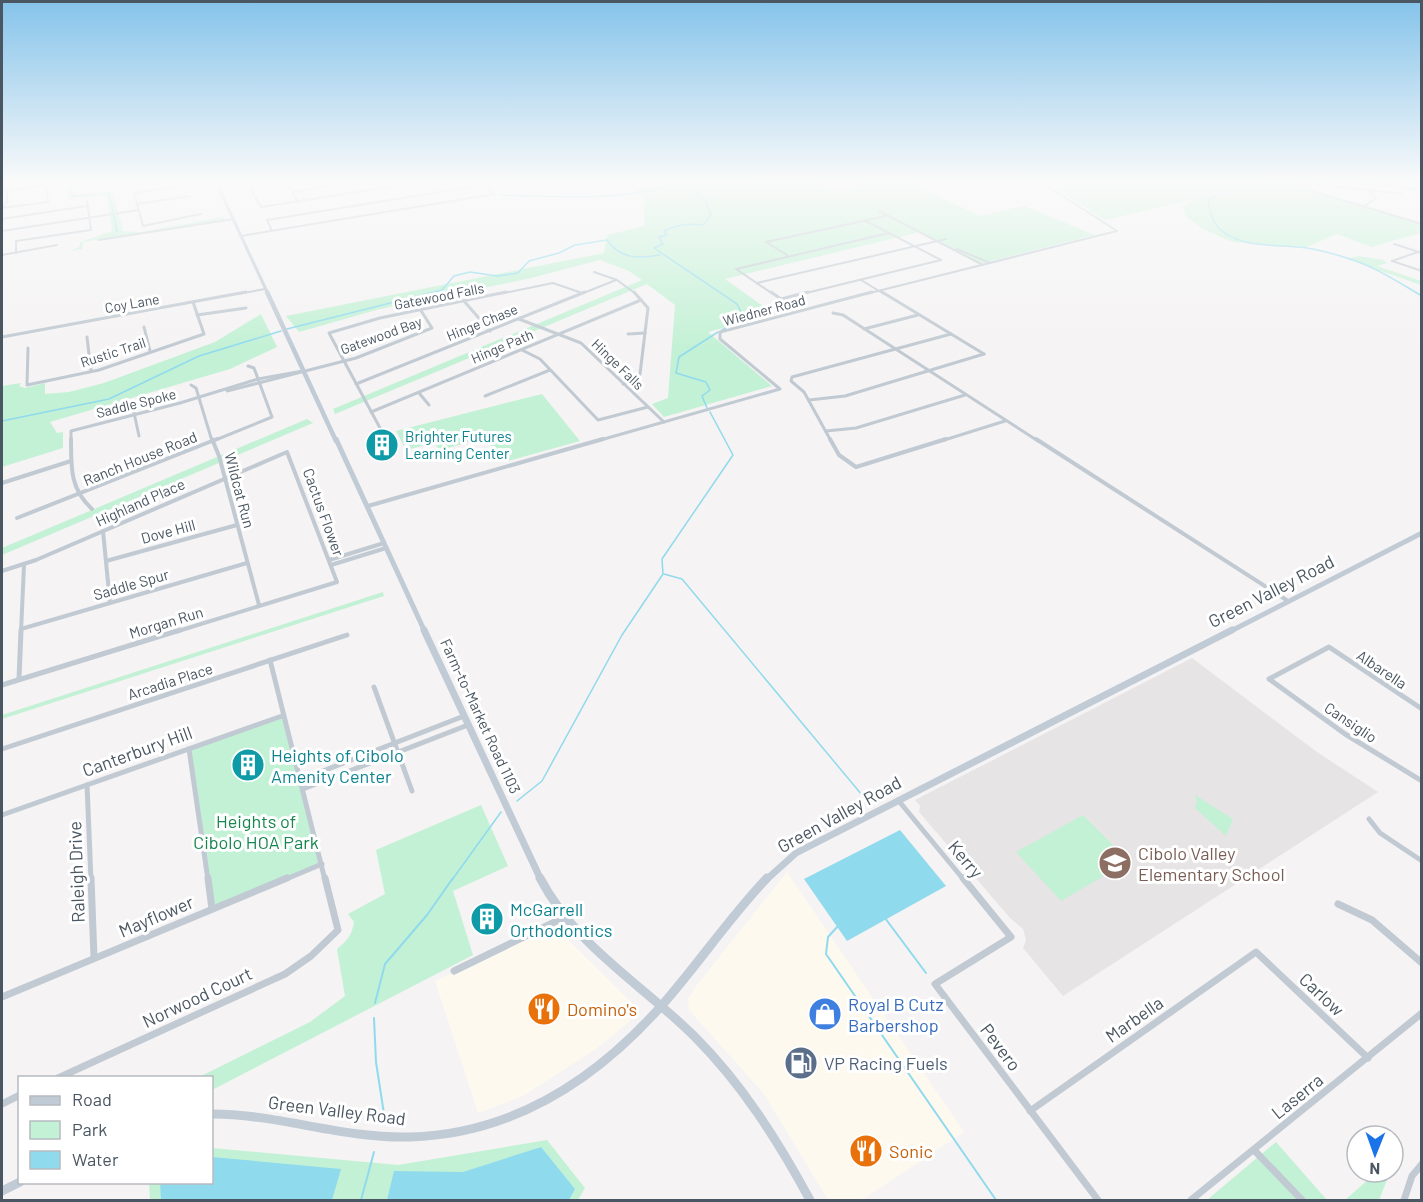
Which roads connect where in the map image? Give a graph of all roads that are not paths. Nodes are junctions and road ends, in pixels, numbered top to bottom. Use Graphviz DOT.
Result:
graph roads {
  1 [pos="49,236"];
  2 [pos="124,236"];
  3 [pos="242,236"];
  4 [pos="792,236"];
  5 [pos="875,236"];
  6 [pos="895,236"];
  7 [pos="929,236"];
  8 [pos="1097,236"];
  9 [pos="946,239"];
  10 [pos="99,240"];
  11 [pos="939,241"];
  12 [pos="1394,244"];
  13 [pos="57,245"];
  14 [pos="915,246"];
  15 [pos="954,249"];
  16 [pos="16,253"];
  17 [pos="1420,253"];
  18 [pos="2,255"];
  19 [pos="787,255"];
  20 [pos="990,263"];
  21 [pos="984,265"];
  22 [pos="1422,271"];
  23 [pos="594,272"];
  24 [pos="616,279"];
  25 [pos="861,280"];
  26 [pos="756,283"];
  27 [pos="265,289"];
  28 [pos="878,291"];
  29 [pos="582,293"];
  30 [pos="641,300"];
  31 [pos="464,301"];
  32 [pos="193,302"];
  33 [pos="246,308"];
  34 [pos="420,309"];
  35 [pos="833,313"];
  36 [pos="197,315"];
  37 [pos="918,315"];
  38 [pos="519,319"];
  39 [pos="374,320"];
  40 [pos="378,325"];
  41 [pos="144,327"];
  42 [pos="864,329"];
  43 [pos="490,330"];
  44 [pos="558,333"];
  45 [pos="645,333"];
  46 [pos="628,334"];
  47 [pos="951,334"];
  48 [pos="2,337"];
  49 [pos="87,337"];
  50 [pos="28,348"];
  51 [pos="522,349"];
  52 [pos="895,349"];
  53 [pos="150,351"];
  54 [pos="343,361"];
  55 [pos="248,366"];
  56 [pos="303,370"];
  57 [pos="550,370"];
  58 [pos="930,371"];
  59 [pos="92,372"];
  60 [pos="259,380"];
  61 [pos="356,384"];
  62 [pos="623,384"];
  63 [pos="191,385"];
  64 [pos="419,393"];
  65 [pos="965,395"];
  66 [pos="484,396"];
  67 [pos="200,397"];
  68 [pos="809,400"];
  69 [pos="125,405"];
  70 [pos="429,405"];
  71 [pos="648,407"];
  72 [pos="371,412"];
  73 [pos="136,414"];
  74 [pos="1005,421"];
  75 [pos="664,422"];
  76 [pos="380,428"];
  77 [pos="826,431"];
  78 [pos="139,436"];
  79 [pos="213,441"];
  80 [pos="287,452"];
  81 [pos="71,461"];
  82 [pos="224,478"];
  83 [pos="2,483"];
  84 [pos="78,496"];
  85 [pos="368,506"];
  86 [pos="92,509"];
  87 [pos="17,518"];
  88 [pos="237,525"];
  89 [pos="104,531"];
  90 [pos="1422,533"];
  91 [pos="385,546"];
  92 [pos="106,561"];
  93 [pos="247,563"];
  94 [pos="330,563"];
  95 [pos="24,565"];
  96 [pos="2,571"];
  97 [pos="337,582"];
  98 [pos="1288,602"];
  99 [pos="110,603"];
  100 [pos="259,605"];
  101 [pos="21,629"];
  102 [pos="347,635"];
  103 [pos="270,660"];
  104 [pos="1269,679"];
  105 [pos="20,680"];
  106 [pos="2,685"];
  107 [pos="374,687"];
  108 [pos="1422,710"];
  109 [pos="282,716"];
  110 [pos="464,716"];
  111 [pos="468,725"];
  112 [pos="394,743"];
  113 [pos="2,749"];
  114 [pos="189,749"];
  115 [pos="398,752"];
  116 [pos="300,780"];
  117 [pos="1422,781"];
  118 [pos="87,785"];
  119 [pos="303,789"];
  120 [pos="412,791"];
  121 [pos="898,800"];
  122 [pos="2,815"];
  123 [pos="1368,819"];
  124 [pos="1422,861"];
  125 [pos="322,864"];
  126 [pos="1338,904"];
  127 [pos="212,909"];
  128 [pos="565,917"];
  129 [pos="1011,937"];
  130 [pos="1256,952"];
  131 [pos="94,958"];
  132 [pos="1422,963"];
  133 [pos="454,971"];
  134 [pos="2,997"];
  135 [pos="661,1007"];
  136 [pos="1422,1013"];
  137 [pos="1368,1058"];
  138 [pos="60,1076"];
  139 [pos="18,1096"];
  140 [pos="2,1104"];
  141 [pos="1030,1111"];
  142 [pos="213,1114"];
  143 [pos="1254,1150"];
  144 [pos="1422,1164"];
  145 [pos="18,1183"];
  146 [pos="2,1191"];
  147 [pos="810,1200"];
  148 [pos="1098,1200"];
  149 [pos="1191,1200"];
  150 [pos="1302,1200"];
  151 [pos="1404,1200"];
  1 -- 16 [label="street"];
  2 -- 10 [label="street"];
  3 -- 27 [label="main road, Farm-to-Market Road 1103"];
  4 -- 19 [label="street"];
  5 -- 19 [label="street"];
  6 -- 14 [label="street"];
  7 -- 11 [label="street"];
  8 -- 20 [label="street, Wiedner Road"];
  9 -- 11 [label="street"];
  11 -- 14 [label="street"];
  11 -- 15 [label="street"];
  12 -- 17 [label="street"];
  13 -- 16 [label="street"];
  14 -- 25 [label="street"];
  14 -- 26 [label="street"];
  15 -- 20 [label="street"];
  15 -- 21 [label="street"];
  16 -- 18 [label="street"];
  17 -- 22 [label="street"];
  19 -- 26 [label="street"];
  20 -- 21 [label="street, Wiedner Road"];
  21 -- 28 [label="street, Wiedner Road"];
  23 -- 24 [label="street"];
  24 -- 29 [label="street, Hinge Chase"];
  24 -- 30 [label="street"];
  25 -- 26 [label="street"];
  25 -- 28 [label="street"];
  27 -- 32 [label="street, Coy Lane"];
  27 -- 56 [label="main road, Farm-to-Market Road 1103"];
  28 -- 37 [label="street"];
  28 -- 75 [label="street, Wiedner Road"];
  29 -- 31 [label="street, Gatewood Falls"];
  29 -- 38 [label="street, Hinge Chase"];
  30 -- 44 [label="street, Hinge Path"];
  30 -- 45 [label="street"];
  31 -- 34 [label="street, Gatewood Falls"];
  31 -- 43 [label="street"];
  32 -- 36 [label="street"];
  32 -- 48 [label="street, Coy Lane"];
  33 -- 36 [label="street"];
  34 -- 39 [label="street, Gatewood Falls"];
  34 -- 54 [label="street, Gatewood Bay"];
  35 -- 42 [label="street"];
  36 -- 53 [label="street, Rustic Trail"];
  37 -- 42 [label="street"];
  37 -- 47 [label="street"];
  38 -- 43 [label="street, Hinge Chase"];
  38 -- 44 [label="street, Hinge Falls"];
  39 -- 40 [label="street"];
  39 -- 54 [label="street, Gatewood Falls"];
  41 -- 53 [label="street"];
  42 -- 52 [label="street"];
  43 -- 61 [label="street, Hinge Chase"];
  44 -- 51 [label="street, Hinge Path"];
  44 -- 62 [label="street, Hinge Falls"];
  45 -- 46 [label="street"];
  45 -- 62 [label="street"];
  47 -- 52 [label="street"];
  47 -- 58 [label="street"];
  49 -- 59 [label="street"];
  50 -- 59 [label="street, Rustic Trail"];
  51 -- 57 [label="street"];
  51 -- 64 [label="street, Hinge Path"];
  52 -- 58 [label="street"];
  52 -- 68 [label="street"];
  53 -- 59 [label="street, Rustic Trail"];
  54 -- 56 [label="street, Gatewood Bay"];
  54 -- 61 [label="street"];
  55 -- 60 [label="street"];
  56 -- 60 [label="street, Saddle Spoke"];
  56 -- 85 [label="main road, Farm-to-Market Road 1103"];
  57 -- 66 [label="street"];
  57 -- 71 [label="street"];
  58 -- 65 [label="street"];
  58 -- 68 [label="street"];
  60 -- 67 [label="street, Saddle Spoke"];
  60 -- 79 [label="street, Ranch House Road"];
  61 -- 72 [label="street"];
  62 -- 71 [label="street, Hinge Falls"];
  63 -- 67 [label="street, Wildcat Run"];
  64 -- 70 [label="street"];
  64 -- 72 [label="street, Hinge Path"];
  65 -- 74 [label="street"];
  65 -- 77 [label="street"];
  67 -- 73 [label="street, Saddle Spoke"];
  67 -- 79 [label="street, Wildcat Run"];
  68 -- 77 [label="street"];
  69 -- 73 [label="street"];
  71 -- 75 [label="street, Hinge Falls"];
  72 -- 76 [label="street"];
  73 -- 78 [label="street"];
  73 -- 81 [label="street, Saddle Spoke"];
  74 -- 77 [label="street"];
  74 -- 98 [label="street"];
  75 -- 85 [label="street, Wiedner Road"];
  79 -- 82 [label="street, Wildcat Run"];
  79 -- 84 [label="street, Ranch House Road"];
  80 -- 82 [label="street, Highland Place"];
  80 -- 94 [label="street, Cactus Flower"];
  81 -- 83 [label="street"];
  81 -- 84 [label="street"];
  82 -- 88 [label="street, Wildcat Run"];
  82 -- 89 [label="street, Highland Place"];
  84 -- 86 [label="street"];
  84 -- 87 [label="street, Ranch House Road"];
  85 -- 91 [label="main road, Farm-to-Market Road 1103"];
  88 -- 92 [label="street, Dove Hill"];
  88 -- 93 [label="street, Wildcat Run"];
  89 -- 92 [label="street"];
  89 -- 95 [label="street, Highland Place"];
  90 -- 98 [label="main road, Green Valley Road"];
  91 -- 94 [label="street"];
  91 -- 110 [label="main road, Farm-to-Market Road 1103"];
  92 -- 99 [label="street"];
  93 -- 99 [label="street, Saddle Spur"];
  93 -- 100 [label="street, Wildcat Run"];
  94 -- 97 [label="street, Cactus Flower"];
  95 -- 96 [label="street, Highland Place"];
  95 -- 101 [label="street"];
  97 -- 100 [label="street, Morgan Run"];
  98 -- 121 [label="main road, Green Valley Road"];
  99 -- 101 [label="street, Saddle Spur"];
  100 -- 105 [label="street, Morgan Run"];
  101 -- 105 [label="street"];
  102 -- 103 [label="street, Arcadia Place"];
  103 -- 109 [label="street"];
  103 -- 113 [label="street, Arcadia Place"];
  104 -- 108 [label="street, Albarella"];
  104 -- 117 [label="street, Cansiglio"];
  105 -- 106 [label="street, Morgan Run"];
  107 -- 112 [label="street"];
  109 -- 114 [label="street, Canterbury Hill"];
  109 -- 116 [label="street"];
  110 -- 111 [label="main road, Farm-to-Market Road 1103"];
  110 -- 112 [label="street"];
  111 -- 115 [label="street"];
  111 -- 128 [label="main road, Farm-to-Market Road 1103"];
  112 -- 115 [label="street"];
  112 -- 116 [label="street"];
  114 -- 118 [label="street, Canterbury Hill"];
  114 -- 127 [label="street"];
  115 -- 119 [label="street"];
  115 -- 120 [label="street"];
  116 -- 119 [label="street"];
  118 -- 122 [label="street, Canterbury Hill"];
  118 -- 131 [label="street, Raleigh Drive"];
  119 -- 125 [label="street"];
  121 -- 129 [label="street, Kerry"];
  121 -- 135 [label="main road, Green Valley Road"];
  123 -- 124 [label="street"];
  125 -- 127 [label="street, Mayflower"];
  125 -- 138 [label="street, Norwood Court"];
  126 -- 132 [label="street"];
  127 -- 131 [label="street, Mayflower"];
  128 -- 133 [label="street"];
  128 -- 135 [label="main road, Farm-to-Market Road 1103"];
  129 -- 141 [label="street, Pevero"];
  130 -- 137 [label="street, Carlow"];
  130 -- 141 [label="street, Marbella"];
  131 -- 134 [label="street, Mayflower"];
  135 -- 142 [label="main road, Green Valley Road"];
  135 -- 147 [label="main road, Farm-to-Market Road 1103"];
  136 -- 137 [label="street, Laserra"];
  137 -- 143 [label="street, Laserra"];
  139 -- 140 [label="street"];
  141 -- 148 [label="street, Pevero"];
  143 -- 149 [label="street, Laserra"];
  143 -- 150 [label="street"];
  144 -- 151 [label="street"];
  145 -- 146 [label="main road"];
}
